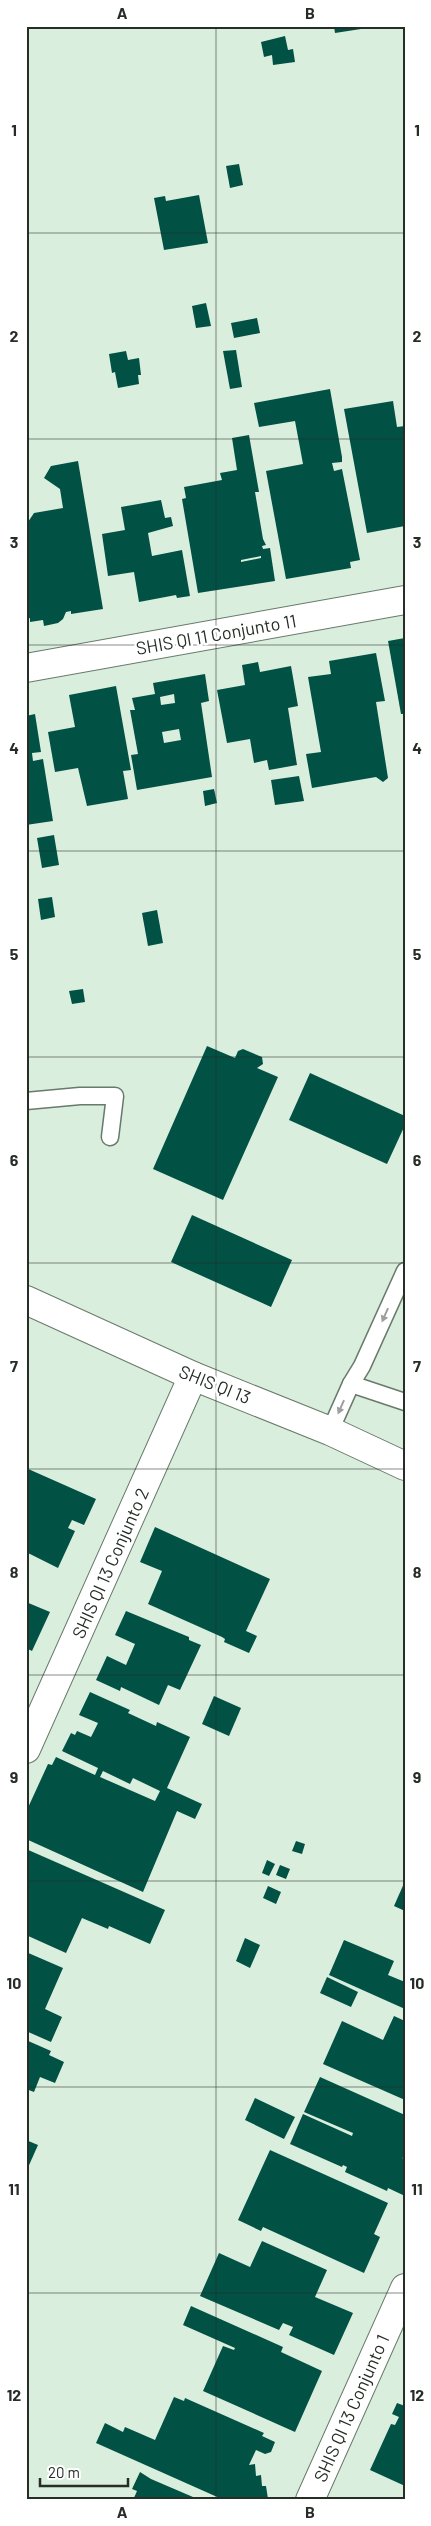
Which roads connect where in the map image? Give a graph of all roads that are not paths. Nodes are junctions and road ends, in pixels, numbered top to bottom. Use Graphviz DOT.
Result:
graph roads {
  1 [pos="405,600"];
  2 [pos="26,668"];
  3 [pos="26,1101"];
  4 [pos="110,1137"];
  5 [pos="405,1271"];
  6 [pos="26,1300"];
  7 [pos="193,1376"];
  8 [pos="351,1384"];
  9 [pos="405,1402"];
  10 [pos="330,1431"];
  11 [pos="405,1466"];
  12 [pos="26,1750"];
  13 [pos="405,2288"];
  14 [pos="310,2500"];
  1 -- 2 [label="street, SHIS QI 11 Conjunto 11"];
  3 -- 4 [label="lane"];
  5 -- 8 [label="lane, one-way"];
  6 -- 7 [label="street, SHIS QI 13"];
  7 -- 10 [label="street, SHIS QI 13"];
  7 -- 12 [label="street, SHIS QI 13 Conjunto 2"];
  8 -- 9 [label="lane"];
  8 -- 10 [label="lane, one-way"];
  10 -- 11 [label="street, SHIS QI 13"];
  13 -- 14 [label="street, SHIS QI 13 Conjunto 1"];
}
